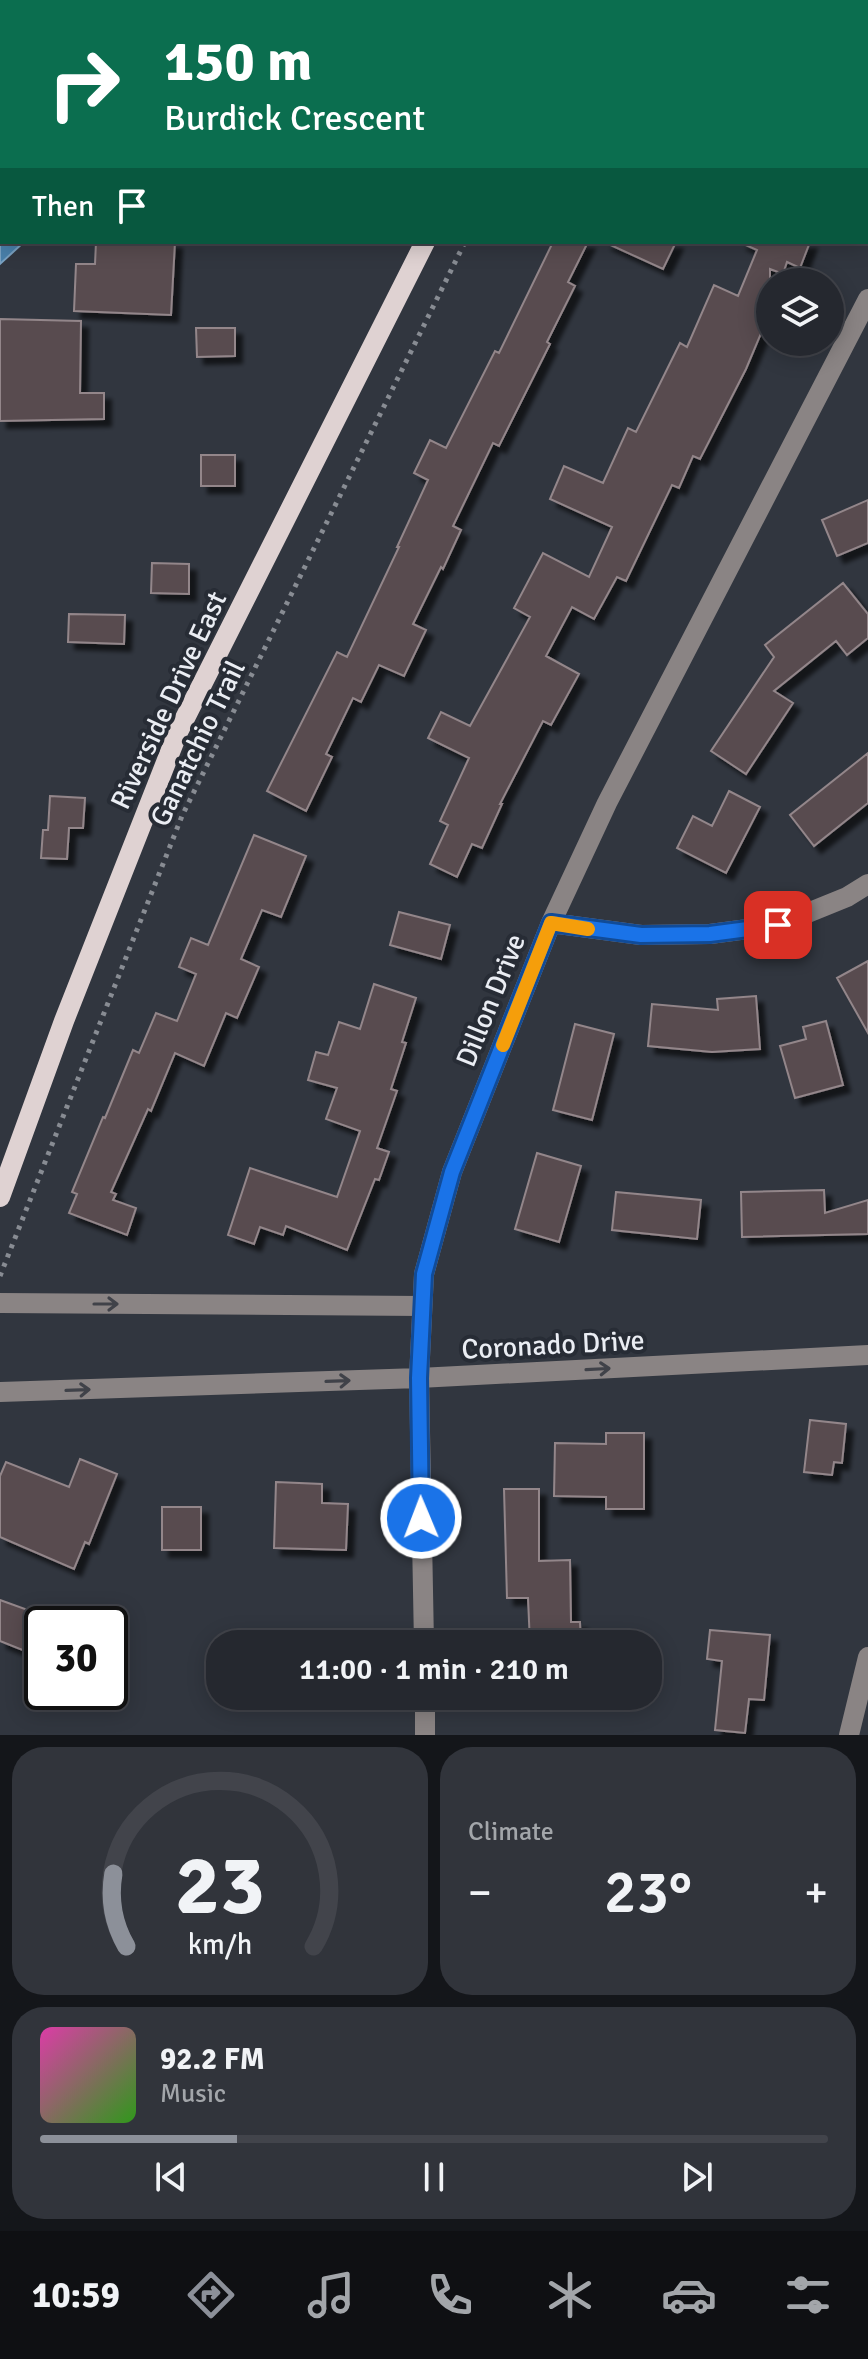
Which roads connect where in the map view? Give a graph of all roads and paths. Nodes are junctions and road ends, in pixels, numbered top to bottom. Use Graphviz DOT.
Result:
graph roads {
  1 [pos="424,244"];
  2 [pos="464,244"];
  3 [pos="867,304"];
  4 [pos="868,884"];
  5 [pos="551,923"];
  6 [pos="0,1197"];
  7 [pos="0,1276"];
  8 [pos="0,1303"];
  9 [pos="422,1306"];
  10 [pos="868,1355"];
  11 [pos="419,1378"];
  12 [pos="0,1392"];
  13 [pos="424,1630"];
  14 [pos="868,1657"];
  15 [pos="425,1710"];
  16 [pos="425,1735"];
  17 [pos="849,1735"];
  1 -- 6 [label="main road, Riverside Drive East"];
  2 -- 7 [label="path, Ganatchio Trail"];
  3 -- 5 [label="street, Dillon Drive"];
  4 -- 5 [label="street"];
  5 -- 9 [label="street, Dillon Drive"];
  8 -- 9 [label="street, one-way"];
  9 -- 11 [label="street, Dillon Drive"];
  11 -- 10 [label="street, Coronado Drive, one-way"];
  12 -- 11 [label="street, Coronado Drive, one-way"];
  11 -- 13 [label="street, Dillon Drive"];
  14 -- 17 [label="street"];
  15 -- 16 [label="street"];
}
